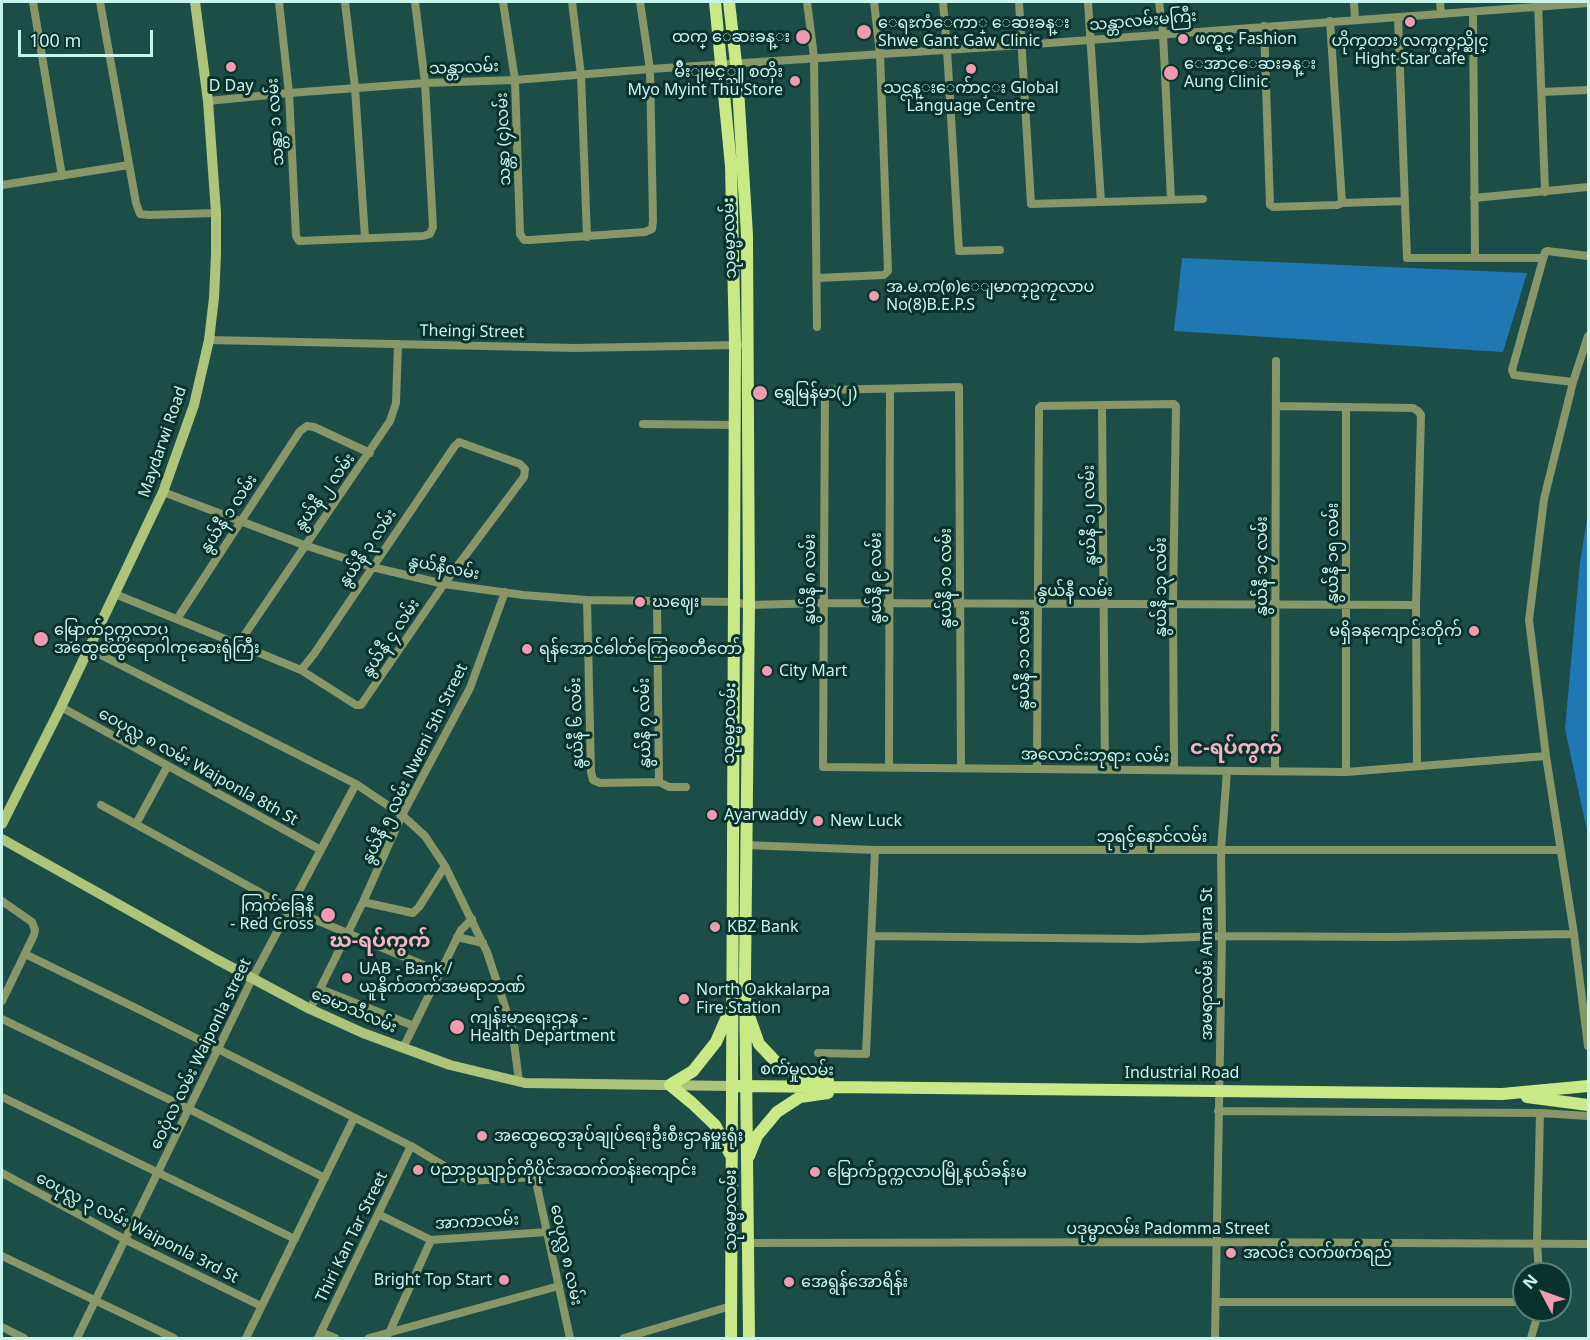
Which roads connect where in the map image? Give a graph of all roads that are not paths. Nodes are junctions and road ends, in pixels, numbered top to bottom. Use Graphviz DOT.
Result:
graph roads {
  1 [pos="33,2"];
  2 [pos="100,2"];
  3 [pos="195,2"];
  4 [pos="279,2"];
  5 [pos="345,2"];
  6 [pos="415,2"];
  7 [pos="503,2"];
  8 [pos="572,2"];
  9 [pos="640,2"];
  10 [pos="715,2"];
  11 [pos="729,2"];
  12 [pos="807,2"];
  13 [pos="874,2"];
  14 [pos="943,2"];
  15 [pos="1018,2"];
  16 [pos="1089,2"];
  17 [pos="1159,2"];
  18 [pos="1354,2"];
  19 [pos="1440,2"];
  20 [pos="1588,3"];
  21 [pos="1538,4"];
  22 [pos="1473,12"];
  23 [pos="1441,14"];
  24 [pos="1398,17"];
  25 [pos="1355,20"];
  26 [pos="1330,21"];
  27 [pos="1264,26"];
  28 [pos="1163,33"];
  29 [pos="1092,39"];
  30 [pos="1022,45"];
  31 [pos="947,49"];
  32 [pos="880,54"];
  33 [pos="814,59"];
  34 [pos="736,64"];
  35 [pos="722,65"];
  36 [pos="650,69"];
  37 [pos="582,75"];
  38 [pos="515,80"];
  39 [pos="425,83"];
  40 [pos="355,88"];
  41 [pos="1588,90"];
  42 [pos="1542,92"];
  43 [pos="289,93"];
  44 [pos="208,101"];
  45 [pos="129,165"];
  46 [pos="62,176"];
  47 [pos="2,185"];
  48 [pos="1588,188"];
  49 [pos="1545,192"];
  50 [pos="1474,198"];
  51 [pos="1171,200"];
  52 [pos="1203,200"];
  53 [pos="1405,201"];
  54 [pos="1101,202"];
  55 [pos="1342,203"];
  56 [pos="216,213"];
  57 [pos="588,237"];
  58 [pos="365,238"];
  59 [pos="1000,250"];
  60 [pos="1588,256"];
  61 [pos="1475,258"];
  62 [pos="1543,258"];
  63 [pos="818,278"];
  64 [pos="818,327"];
  65 [pos="1588,336"];
  66 [pos="209,340"];
  67 [pos="398,344"];
  68 [pos="735,345"];
  69 [pos="749,345"];
  70 [pos="1276,361"];
  71 [pos="1573,382"];
  72 [pos="890,389"];
  73 [pos="1102,405"];
  74 [pos="1276,406"];
  75 [pos="1346,407"];
  76 [pos="643,424"];
  77 [pos="735,424"];
  78 [pos="459,442"];
  79 [pos="370,453"];
  80 [pos="163,492"];
  81 [pos="240,520"];
  82 [pos="304,545"];
  83 [pos="372,567"];
  84 [pos="444,584"];
  85 [pos="505,592"];
  86 [pos="115,594"];
  87 [pos="587,600"];
  88 [pos="657,600"];
  89 [pos="734,602"];
  90 [pos="823,603"];
  91 [pos="1173,603"];
  92 [pos="890,604"];
  93 [pos="1037,604"];
  94 [pos="748,605"];
  95 [pos="960,605"];
  96 [pos="1105,605"];
  97 [pos="1276,605"];
  98 [pos="1416,605"];
  99 [pos="1346,606"];
  100 [pos="177,619"];
  101 [pos="238,643"];
  102 [pos="89,649"];
  103 [pos="301,670"];
  104 [pos="61,707"];
  105 [pos="1546,756"];
  106 [pos="1417,765"];
  107 [pos="167,766"];
  108 [pos="823,767"];
  109 [pos="889,768"];
  110 [pos="961,768"];
  111 [pos="1037,769"];
  112 [pos="1105,770"];
  113 [pos="1174,770"];
  114 [pos="1227,771"];
  115 [pos="1275,771"];
  116 [pos="1346,772"];
  117 [pos="659,782"];
  118 [pos="356,784"];
  119 [pos="687,787"];
  120 [pos="101,805"];
  121 [pos="402,815"];
  122 [pos="2,824"];
  123 [pos="136,824"];
  124 [pos="2,839"];
  125 [pos="745,845"];
  126 [pos="321,850"];
  127 [pos="875,850"];
  128 [pos="1221,850"];
  129 [pos="1560,850"];
  130 [pos="445,866"];
  131 [pos="2,901"];
  132 [pos="363,902"];
  133 [pos="290,909"];
  134 [pos="472,919"];
  135 [pos="347,934"];
  136 [pos="1574,934"];
  137 [pos="871,936"];
  138 [pos="1222,936"];
  139 [pos="457,937"];
  140 [pos="483,943"];
  141 [pos="25,954"];
  142 [pos="440,972"];
  143 [pos="252,979"];
  144 [pos="320,989"];
  145 [pos="2,1001"];
  146 [pos="732,1005"];
  147 [pos="745,1006"];
  148 [pos="310,1009"];
  149 [pos="2,1019"];
  150 [pos="414,1026"];
  151 [pos="1588,1046"];
  152 [pos="403,1048"];
  153 [pos="217,1050"];
  154 [pos="818,1053"];
  155 [pos="519,1081"];
  156 [pos="670,1085"];
  157 [pos="731,1086"];
  158 [pos="745,1086"];
  159 [pos="1588,1086"];
  160 [pos="862,1088"];
  161 [pos="1219,1090"];
  162 [pos="1502,1094"];
  163 [pos="2,1096"];
  164 [pos="1588,1105"];
  165 [pos="189,1109"];
  166 [pos="1218,1111"];
  167 [pos="1539,1113"];
  168 [pos="1588,1116"];
  169 [pos="354,1118"];
  170 [pos="411,1146"];
  171 [pos="732,1161"];
  172 [pos="747,1162"];
  173 [pos="159,1172"];
  174 [pos="2,1173"];
  175 [pos="325,1178"];
  176 [pos="378,1214"];
  177 [pos="547,1232"];
  178 [pos="295,1239"];
  179 [pos="126,1240"];
  180 [pos="431,1240"];
  181 [pos="1217,1242"];
  182 [pos="748,1243"];
  183 [pos="1537,1244"];
  184 [pos="1588,1244"];
  185 [pos="2,1256"];
  186 [pos="1538,1262"];
  187 [pos="559,1286"];
  188 [pos="96,1301"];
  189 [pos="1216,1302"];
  190 [pos="1512,1302"];
  191 [pos="261,1306"];
  192 [pos="731,1309"];
  193 [pos="1536,1322"];
  194 [pos="2,1328"];
  195 [pos="389,1334"];
  196 [pos="320,1335"];
  197 [pos="731,1335"];
  198 [pos="749,1336"];
  199 [pos="24,1338"];
  200 [pos="77,1338"];
  201 [pos="174,1338"];
  202 [pos="246,1338"];
  203 [pos="335,1338"];
  204 [pos="369,1338"];
  205 [pos="570,1338"];
  206 [pos="626,1338"];
  207 [pos="1215,1338"];
  208 [pos="1531,1338"];
  1 -- 46 [label="street"];
  2 -- 45 [label="street"];
  3 -- 44 [label="street, Maydarwi Road"];
  4 -- 43 [label="street, သန္တာ ၁ လမ်း"];
  5 -- 40 [label="street"];
  6 -- 39 [label="street"];
  7 -- 38 [label="street, သန္တာ (၄)လမ်း"];
  8 -- 37 [label="street"];
  9 -- 36 [label="street"];
  10 -- 35 [label="main road, သုဓမ္မာလမ်း"];
  11 -- 34 [label="main road, သုဓမ္မာလမ်း"];
  12 -- 33 [label="street"];
  13 -- 32 [label="street"];
  14 -- 31 [label="street"];
  15 -- 30 [label="street"];
  16 -- 29 [label="street"];
  17 -- 28 [label="street"];
  18 -- 25 [label="street"];
  19 -- 23 [label="street"];
  20 -- 21 [label="street, သန္တာလမ်းမကြီး"];
  21 -- 22 [label="street, သန္တာလမ်းမကြီး"];
  21 -- 42 [label="street"];
  22 -- 23 [label="street, သန္တာလမ်းမကြီး"];
  22 -- 50 [label="street"];
  23 -- 24 [label="street, သန္တာလမ်းမကြီး"];
  24 -- 25 [label="street, သန္တာလမ်းမကြီး"];
  24 -- 53 [label="street"];
  25 -- 26 [label="street, သန္တာလမ်းမကြီး"];
  26 -- 27 [label="street, သန္တာလမ်းမကြီး"];
  26 -- 55 [label="street"];
  27 -- 28 [label="street, သန္တာလမ်းမကြီး"];
  27 -- 55 [label="street"];
  28 -- 29 [label="street, သန္တာလမ်းမကြီး"];
  28 -- 51 [label="street"];
  29 -- 30 [label="street, သန္တာလမ်းမကြီး"];
  29 -- 54 [label="street"];
  30 -- 31 [label="street, သန္တာလမ်းမကြီး"];
  30 -- 54 [label="street"];
  31 -- 32 [label="street, သန္တာလမ်းမကြီး"];
  31 -- 59 [label="street"];
  32 -- 33 [label="street, သန္တာလမ်းမကြီး"];
  32 -- 63 [label="street"];
  33 -- 34 [label="street, သန္တာလမ်းမကြီး"];
  33 -- 63 [label="street"];
  34 -- 35 [label="street, သန္တာလမ်းမကြီး"];
  34 -- 69 [label="main road, သုဓမ္မာလမ်း"];
  35 -- 36 [label="street, သန္တာလမ်း"];
  35 -- 68 [label="main road, သုဓမ္မာလမ်း"];
  36 -- 37 [label="street, သန္တာလမ်း"];
  36 -- 57 [label="street"];
  37 -- 38 [label="street, သန္တာလမ်း"];
  37 -- 57 [label="street"];
  38 -- 39 [label="street, သန္တာလမ်း"];
  38 -- 57 [label="street, သန္တာ (၄)လမ်း"];
  39 -- 40 [label="street, သန္တာလမ်း"];
  39 -- 58 [label="street"];
  40 -- 43 [label="street, သန္တာလမ်း"];
  40 -- 58 [label="street"];
  41 -- 42 [label="street"];
  42 -- 49 [label="street"];
  43 -- 44 [label="street, သန္တာလမ်း"];
  43 -- 58 [label="street, သန္တာ ၁ လမ်း"];
  44 -- 56 [label="street, Maydarwi Road"];
  45 -- 46 [label="street"];
  45 -- 56 [label="street"];
  46 -- 47 [label="street"];
  48 -- 49 [label="street"];
  49 -- 50 [label="street"];
  50 -- 61 [label="street"];
  51 -- 52 [label="street"];
  51 -- 54 [label="street"];
  53 -- 55 [label="street"];
  53 -- 61 [label="street"];
  56 -- 66 [label="street, Maydarwi Road"];
  60 -- 62 [label="street"];
  61 -- 62 [label="street"];
  62 -- 71 [label="street"];
  63 -- 64 [label="street"];
  65 -- 71 [label="street"];
  66 -- 67 [label="street, Theingi Street"];
  66 -- 80 [label="street, Maydarwi Road"];
  67 -- 68 [label="street, Theingi Street"];
  67 -- 79 [label="street, နွယ်နီ ၂ လမ်း"];
  68 -- 69 [label="street, Theingi Street"];
  68 -- 77 [label="main road, သုဓမ္မာလမ်း"];
  69 -- 94 [label="main road, သုဓမ္မာလမ်း"];
  70 -- 74 [label="street, နွယ်နီ ၁၄ လမ်း"];
  71 -- 105 [label="street"];
  72 -- 90 [label="street, နွယ်နီ ၈ လမ်း"];
  72 -- 92 [label="street, နွယ်နီ ၉ လမ်း"];
  72 -- 95 [label="street, နွယ်နီ ၁၀ လမ်း"];
  73 -- 91 [label="street, နွယ်နီ ၁၃ လမ်း"];
  73 -- 93 [label="street, နွယ်နီ ၁၁ လမ်း"];
  73 -- 96 [label="street, နွယ်နီ ၁၂ လမ်း"];
  74 -- 75 [label="street"];
  74 -- 97 [label="street, နွယ်နီ ၁၄ လမ်း"];
  75 -- 98 [label="street"];
  75 -- 99 [label="street, နွယ်နီ ၁၅ လမ်း"];
  76 -- 77 [label="street"];
  77 -- 89 [label="main road, သုဓမ္မာလမ်း"];
  78 -- 83 [label="street, နွယ်နီ ၃ လမ်း"];
  78 -- 84 [label="street, နွယ်နီ ၄ လမ်း"];
  79 -- 81 [label="street, နွယ်နီ ၁ လမ်း"];
  79 -- 82 [label="street, နွယ်နီ ၂ လမ်း"];
  80 -- 81 [label="street, နွယ်နီလမ်း"];
  80 -- 86 [label="street, Maydarwi Road"];
  81 -- 82 [label="street, နွယ်နီလမ်း"];
  81 -- 100 [label="street, နွယ်နီ ၁ လမ်း"];
  82 -- 83 [label="street, နွယ်နီလမ်း"];
  82 -- 101 [label="street, နွယ်နီ ၂ လမ်း"];
  83 -- 84 [label="street, နွယ်နီလမ်း"];
  83 -- 103 [label="street, နွယ်နီ ၃ လမ်း"];
  84 -- 85 [label="street, နွယ်နီလမ်း"];
  84 -- 103 [label="street, နွယ်နီ ၄ လမ်း"];
  85 -- 87 [label="street, နွယ်နီလမ်း"];
  85 -- 121 [label="street, နွယ်နီ ၅ လမ်း Nweni 5th Street"];
  86 -- 100 [label="street"];
  86 -- 102 [label="street, Maydarwi Road"];
  87 -- 88 [label="street, နွယ်နီလမ်း"];
  87 -- 117 [label="street, နွယ်နီ ၆ လမ်း"];
  88 -- 89 [label="street, နွယ်နီလမ်း"];
  88 -- 117 [label="street, နွယ်နီ ၇ လမ်း"];
  89 -- 94 [label="street, နွယ်နီ လမ်း"];
  89 -- 146 [label="main road, သုဓမ္မာလမ်း"];
  90 -- 92 [label="street, နွယ်နီ လမ်း"];
  90 -- 94 [label="street, နွယ်နီ လမ်း"];
  90 -- 108 [label="street, နွယ်နီ ၈ လမ်း"];
  91 -- 96 [label="street, နွယ်နီ လမ်း"];
  91 -- 97 [label="street, နွယ်နီ လမ်း"];
  91 -- 113 [label="street, နွယ်နီ ၁၃ လမ်း"];
  92 -- 95 [label="street, နွယ်နီ လမ်း"];
  92 -- 109 [label="street, နွယ်နီ ၉ လမ်း"];
  93 -- 95 [label="street, နွယ်နီ လမ်း"];
  93 -- 96 [label="street, နွယ်နီ လမ်း"];
  93 -- 111 [label="street, နွယ်နီ ၁၁ လမ်း"];
  94 -- 125 [label="main road, သုဓမ္မာလမ်း"];
  95 -- 110 [label="street, နွယ်နီ ၁၀ လမ်း"];
  96 -- 112 [label="street, နွယ်နီ ၁၂ လမ်း"];
  97 -- 99 [label="street, နွယ်နီ လမ်း"];
  97 -- 115 [label="street, နွယ်နီ ၁၄ လမ်း"];
  98 -- 99 [label="street, နွယ်နီ လမ်း"];
  98 -- 106 [label="street"];
  99 -- 116 [label="street, နွယ်နီ ၁၅ လမ်း"];
  100 -- 101 [label="street"];
  101 -- 103 [label="street"];
  102 -- 104 [label="street, Maydarwi Road"];
  102 -- 118 [label="street"];
  104 -- 107 [label="street, ဝေပုလ္လ ၈ လမ်း Waiponla 8th St"];
  104 -- 122 [label="street, Maydarwi Road"];
  105 -- 106 [label="street, အလောင်းဘုရား လမ်း"];
  105 -- 129 [label="street"];
  106 -- 116 [label="street, အလောင်းဘုရား လမ်း"];
  107 -- 123 [label="street"];
  107 -- 126 [label="street, ဝေပုလ္လ ၈ လမ်း Waiponla 8th St"];
  108 -- 109 [label="street, အလောင်းဘုရား လမ်း"];
  109 -- 110 [label="street, အလောင်းဘုရား လမ်း"];
  110 -- 111 [label="street, အလောင်းဘုရား လမ်း"];
  111 -- 112 [label="street, အလောင်းဘုရား လမ်း"];
  112 -- 113 [label="street, အလောင်းဘုရား လမ်း"];
  113 -- 114 [label="street, အလောင်းဘုရား လမ်း"];
  114 -- 115 [label="street, အလောင်းဘုရား လမ်း"];
  114 -- 128 [label="street, အမရာလမ်း Amara St"];
  115 -- 116 [label="street, အလောင်းဘုရား လမ်း"];
  117 -- 119 [label="street, နွယ်နီ ၇ လမ်း"];
  118 -- 121 [label="street"];
  118 -- 126 [label="street, ဝေပုံလ လမ်း Waiponla street"];
  120 -- 123 [label="street"];
  121 -- 130 [label="street"];
  121 -- 132 [label="street, နွယ်နီ ၅ လမ်း Nweni 5th Street"];
  123 -- 133 [label="street"];
  124 -- 143 [label="street, ခေမာသီလမ်း"];
  125 -- 127 [label="street, ဘုရင့်နောင်လမ်း"];
  125 -- 147 [label="main road, သုဓမ္မာလမ်း"];
  126 -- 133 [label="street, ဝေပုံလ လမ်း Waiponla street"];
  127 -- 128 [label="street, ဘုရင့်နောင်လမ်း"];
  127 -- 137 [label="street"];
  128 -- 129 [label="street, ဘုရင့်နောင်လမ်း"];
  128 -- 138 [label="street, အမရာလမ်း Amara St"];
  129 -- 136 [label="street"];
  130 -- 132 [label="street"];
  130 -- 134 [label="street"];
  131 -- 141 [label="street"];
  132 -- 135 [label="street, နွယ်နီ ၅ လမ်း Nweni 5th Street"];
  133 -- 135 [label="street"];
  133 -- 143 [label="street, ဝေပုံလ လမ်း Waiponla street"];
  134 -- 139 [label="street"];
  134 -- 140 [label="street"];
  135 -- 142 [label="street"];
  135 -- 144 [label="street, နွယ်နီ ၅ လမ်း Nweni 5th Street"];
  136 -- 138 [label="street"];
  136 -- 151 [label="street"];
  137 -- 138 [label="street"];
  137 -- 154 [label="street"];
  138 -- 161 [label="street, အမရာလမ်း Amara St"];
  139 -- 140 [label="street"];
  139 -- 142 [label="street"];
  140 -- 155 [label="street"];
  141 -- 145 [label="street"];
  141 -- 153 [label="street"];
  142 -- 150 [label="street"];
  143 -- 148 [label="street, ခေမာသီလမ်း"];
  143 -- 153 [label="street, ဝေပုံလ လမ်း Waiponla street"];
  144 -- 148 [label="street, နွယ်နီ ၅ လမ်း Nweni 5th Street"];
  144 -- 150 [label="street"];
  146 -- 156 [label="main road"];
  146 -- 157 [label="main road, သုဓမ္မာလမ်း"];
  147 -- 158 [label="main road, သုဓမ္မာလမ်း"];
  147 -- 160 [label="main road"];
  148 -- 152 [label="street, ခေမာသီလမ်း"];
  149 -- 165 [label="street"];
  150 -- 152 [label="street"];
  152 -- 155 [label="street, ခေမာသီလမ်း"];
  153 -- 165 [label="street, ဝေပုံလ လမ်း Waiponla street"];
  153 -- 169 [label="street"];
  155 -- 156 [label="street, ခေမာသီလမ်း"];
  156 -- 157 [label="street, ခေမာသီလမ်း"];
  156 -- 171 [label="main road"];
  157 -- 158 [label="main road, စက်မှုလမ်း"];
  157 -- 171 [label="main road, သုဓမ္မာလမ်း"];
  158 -- 160 [label="main road, စက်မှုလမ်း"];
  158 -- 172 [label="main road, သုဓမ္မာလမ်း"];
  159 -- 162 [label="main road"];
  160 -- 161 [label="main road, Industrial Road"];
  160 -- 172 [label="main road"];
  161 -- 162 [label="main road, Industrial Road"];
  161 -- 166 [label="street, အမရာလမ်း Amara St"];
  162 -- 164 [label="main road"];
  163 -- 173 [label="street"];
  165 -- 173 [label="street, ဝေပုံလ လမ်း Waiponla street"];
  165 -- 175 [label="street"];
  166 -- 167 [label="street"];
  166 -- 181 [label="street, အမရာလမ်း Amara St"];
  167 -- 168 [label="street"];
  167 -- 183 [label="street"];
  169 -- 170 [label="street"];
  169 -- 175 [label="street"];
  170 -- 176 [label="street, Thiri Kan Tar Street"];
  170 -- 177 [label="street, ဝေပုလ္လ ၈ လမ်း"];
  171 -- 192 [label="main road, သုဓမ္မာလမ်း"];
  172 -- 182 [label="main road, သုဓမ္မာလမ်း"];
  173 -- 178 [label="street"];
  173 -- 179 [label="street, ဝေပုံလ လမ်း Waiponla street"];
  174 -- 179 [label="street, ဝေပုလ္လ ၃ လမ်း Waiponla 3rd St"];
  175 -- 178 [label="street"];
  176 -- 180 [label="street, အာကာလမ်း"];
  176 -- 196 [label="street, Thiri Kan Tar Street"];
  177 -- 180 [label="street, အာကာလမ်း"];
  177 -- 187 [label="street, ဝေပုလ္လ ၈ လမ်း"];
  178 -- 191 [label="street"];
  179 -- 188 [label="street, ဝေပုံလ လမ်း Waiponla street"];
  179 -- 191 [label="street, ဝေပုလ္လ ၃ လမ်း Waiponla 3rd St"];
  180 -- 195 [label="street"];
  181 -- 182 [label="street, ပဒုမ္မာလမ်း Padomma Street"];
  181 -- 183 [label="street, ပဒုမ္မာလမ်း Padomma Street"];
  181 -- 189 [label="street, အမရာလမ်း Amara St"];
  182 -- 198 [label="main road, သုဓမ္မာလမ်း"];
  183 -- 184 [label="street, ပဒုမ္မာလမ်း Padomma Street"];
  183 -- 186 [label="street"];
  185 -- 188 [label="street"];
  187 -- 195 [label="street"];
  187 -- 205 [label="street, ဝေပုလ္လ ၈ လမ်း"];
  188 -- 200 [label="street, ဝေပုံလ လမ်း Waiponla street"];
  188 -- 201 [label="street"];
  189 -- 190 [label="street"];
  189 -- 207 [label="street, အမရာလမ်း Amara St"];
  191 -- 202 [label="street"];
  192 -- 197 [label="main road, သုဓမ္မာလမ်း"];
  192 -- 206 [label="street"];
  193 -- 208 [label="street"];
  194 -- 199 [label="street"];
  195 -- 204 [label="street"];
  196 -- 203 [label="street"];
}
